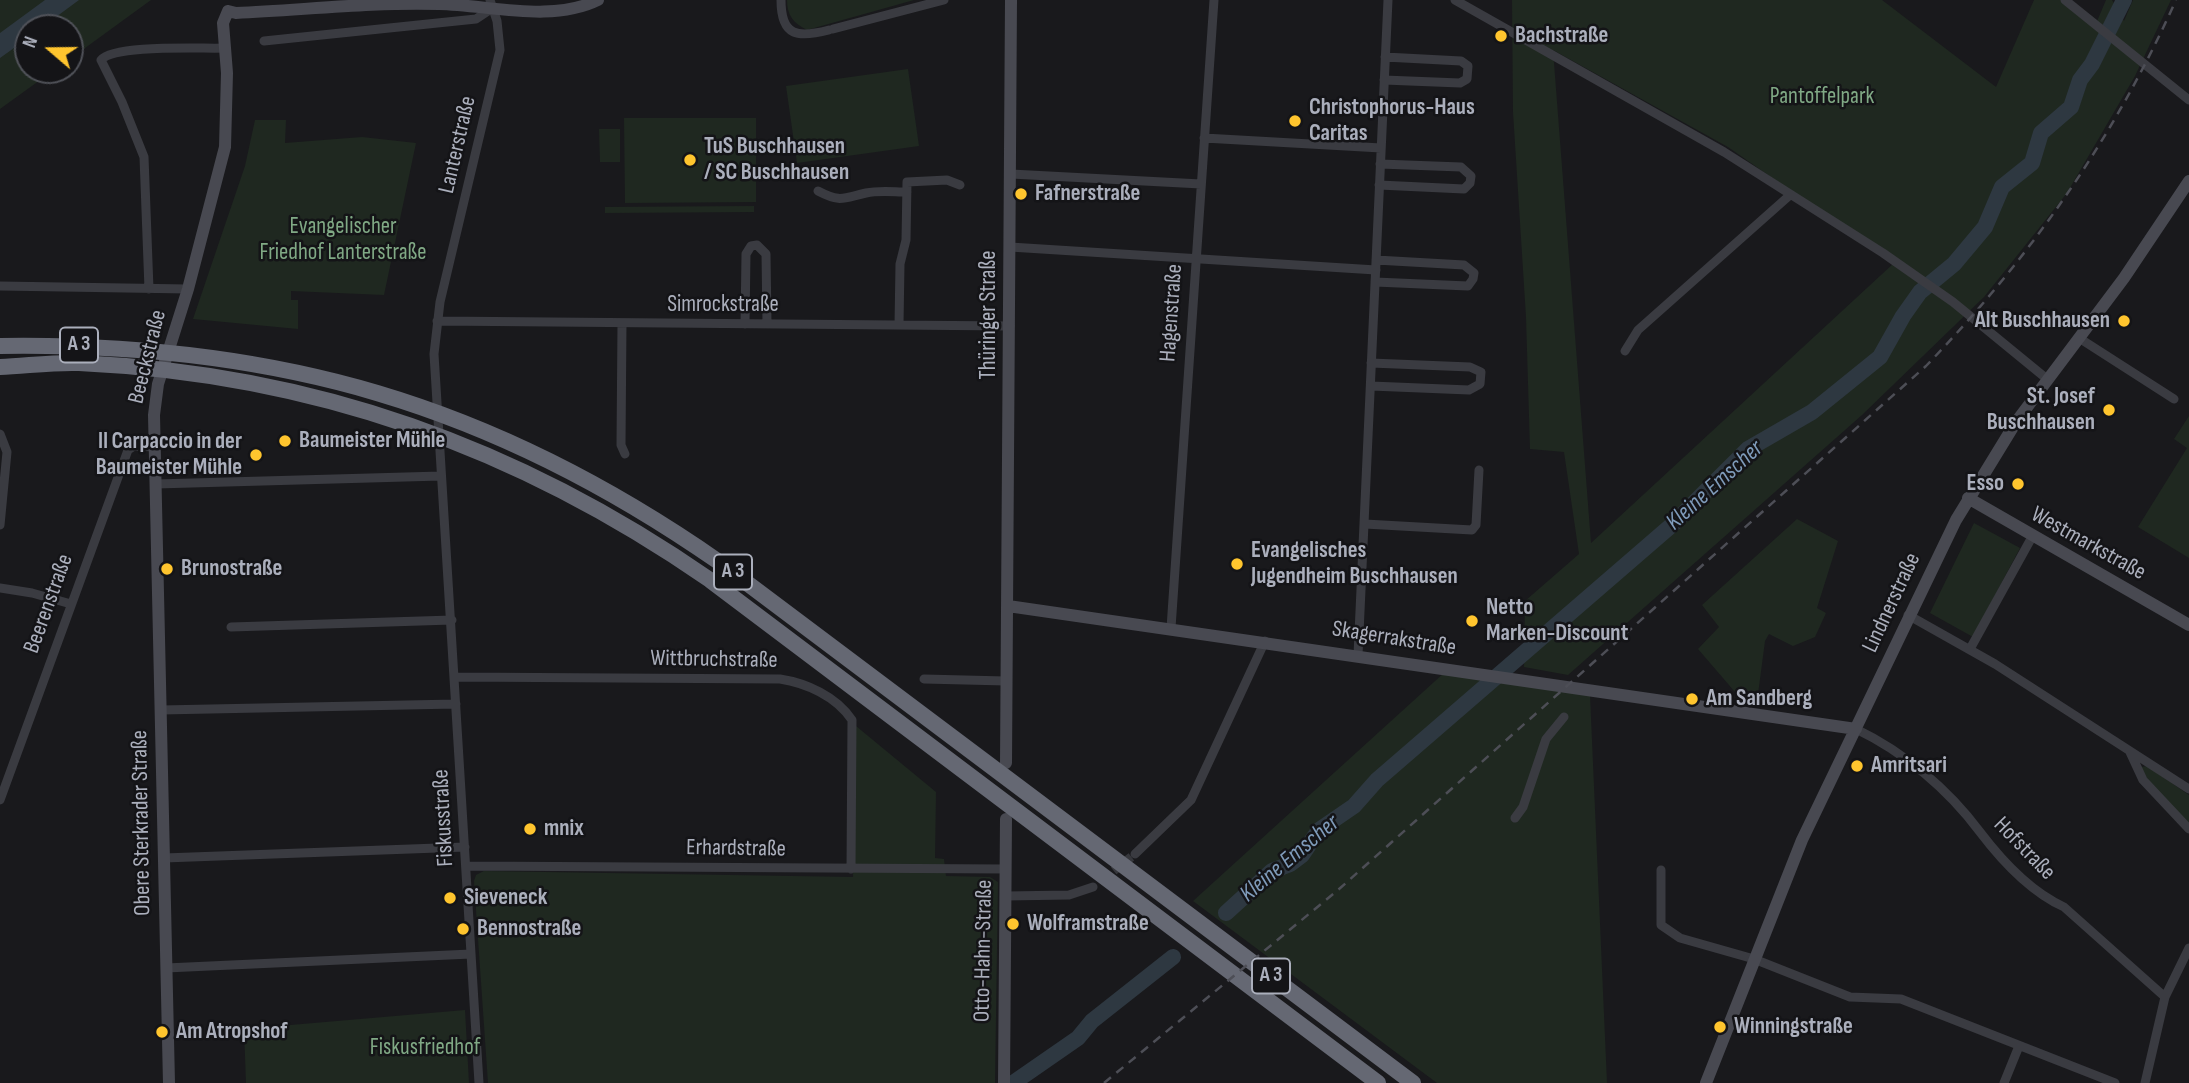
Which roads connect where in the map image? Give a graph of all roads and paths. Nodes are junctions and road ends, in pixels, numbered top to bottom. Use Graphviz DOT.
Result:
graph roads {
  1 [pos="218,0"];
  2 [pos="598,0"];
  3 [pos="780,0"];
  4 [pos="944,0"];
  5 [pos="1011,0"];
  6 [pos="1214,0"];
  7 [pos="1388,0"];
  8 [pos="1455,0"];
  9 [pos="2065,0"];
  10 [pos="436,2"];
  11 [pos="491,4"];
  12 [pos="228,11"];
  13 [pos="264,41"];
  14 [pos="226,48"];
  15 [pos="1385,57"];
  16 [pos="1384,80"];
  17 [pos="2189,100"];
  18 [pos="1204,138"];
  19 [pos="1381,148"];
  20 [pos="1380,164"];
  21 [pos="1011,174"];
  22 [pos="2189,181"];
  23 [pos="960,184"];
  24 [pos="1201,184"];
  25 [pos="1379,185"];
  26 [pos="907,187"];
  27 [pos="818,191"];
  28 [pos="1790,195"];
  29 [pos="1010,247"];
  30 [pos="1195,260"];
  31 [pos="1376,265"];
  32 [pos="1376,282"];
  33 [pos="0,286"];
  34 [pos="149,289"];
  35 [pos="188,289"];
  36 [pos="437,321"];
  37 [pos="622,323"];
  38 [pos="745,324"];
  39 [pos="767,324"];
  40 [pos="899,325"];
  41 [pos="1010,326"];
  42 [pos="2079,338"];
  43 [pos="0,346"];
  44 [pos="1625,351"];
  45 [pos="1371,363"];
  46 [pos="0,367"];
  47 [pos="2047,379"];
  48 [pos="1371,386"];
  49 [pos="2174,399"];
  50 [pos="0,434"];
  51 [pos="155,447"];
  52 [pos="625,454"];
  53 [pos="1479,470"];
  54 [pos="441,476"];
  55 [pos="156,484"];
  56 [pos="1968,498"];
  57 [pos="1365,524"];
  58 [pos="0,525"];
  59 [pos="2032,537"];
  60 [pos="446,550"];
  61 [pos="157,563"];
  62 [pos="0,588"];
  63 [pos="71,604"];
  64 [pos="1008,606"];
  65 [pos="1908,615"];
  66 [pos="452,620"];
  67 [pos="2189,625"];
  68 [pos="231,627"];
  69 [pos="1171,628"];
  70 [pos="1265,641"];
  71 [pos="1970,649"];
  72 [pos="1358,655"];
  73 [pos="455,677"];
  74 [pos="925,679"];
  75 [pos="1006,681"];
  76 [pos="456,704"];
  77 [pos="161,710"];
  78 [pos="1564,717"];
  79 [pos="1856,729"];
  80 [pos="2129,750"];
  81 [pos="1000,766"];
  82 [pos="2189,789"];
  83 [pos="0,800"];
  84 [pos="1013,816"];
  85 [pos="1515,818"];
  86 [pos="2189,829"];
  87 [pos="465,847"];
  88 [pos="164,858"];
  89 [pos="1132,862"];
  90 [pos="466,866"];
  91 [pos="851,869"];
  92 [pos="1006,869"];
  93 [pos="1661,870"];
  94 [pos="1097,880"];
  95 [pos="1006,895"];
  96 [pos="2189,948"];
  97 [pos="471,954"];
  98 [pos="1754,960"];
  99 [pos="166,968"];
  100 [pos="2165,997"];
  101 [pos="2019,1046"];
  102 [pos="1709,1082"];
  103 [pos="169,1083"];
  104 [pos="480,1083"];
  105 [pos="1004,1083"];
  106 [pos="1378,1083"];
  107 [pos="1413,1083"];
  108 [pos="2004,1083"];
  109 [pos="2115,1083"];
  110 [pos="2145,1083"];
  1 -- 12 [label="street"];
  2 -- 11 [label="street"];
  3 -- 4 [label="street"];
  5 -- 21 [label="street, Thüringer Straße"];
  6 -- 18 [label="street, Hagenstraße"];
  7 -- 15 [label="street"];
  8 -- 28 [label="street"];
  9 -- 17 [label="street"];
  10 -- 11 [label="street"];
  10 -- 12 [label="street"];
  11 -- 13 [label="street"];
  11 -- 36 [label="street, Lanterstraße"];
  12 -- 14 [label="street"];
  14 -- 34 [label="street, Beeckstraße"];
  14 -- 35 [label="street"];
  15 -- 16 [label="street"];
  15 -- 16 [label="street"];
  16 -- 19 [label="street"];
  18 -- 19 [label="street"];
  18 -- 24 [label="street, Hagenstraße"];
  19 -- 20 [label="street"];
  20 -- 25 [label="street"];
  20 -- 25 [label="street"];
  21 -- 24 [label="street"];
  21 -- 29 [label="street, Thüringer Straße"];
  22 -- 42 [label="street, Lindnerstraße"];
  23 -- 26 [label="street"];
  24 -- 30 [label="street, Hagenstraße"];
  25 -- 31 [label="street"];
  26 -- 27 [label="street"];
  26 -- 40 [label="street"];
  28 -- 44 [label="street"];
  28 -- 47 [label="street"];
  29 -- 30 [label="street"];
  29 -- 41 [label="street, Thüringer Straße"];
  30 -- 31 [label="street"];
  30 -- 69 [label="street, Hagenstraße"];
  31 -- 32 [label="street"];
  31 -- 32 [label="street"];
  32 -- 45 [label="street"];
  33 -- 34 [label="street"];
  34 -- 35 [label="street"];
  35 -- 51 [label="street, Beeckstraße"];
  36 -- 37 [label="street, Simrockstraße"];
  36 -- 54 [label="street, Lanterstraße"];
  37 -- 38 [label="street, Simrockstraße"];
  37 -- 52 [label="street"];
  38 -- 39 [label="street, Simrockstraße"];
  38 -- 39 [label="street"];
  39 -- 40 [label="street, Simrockstraße"];
  40 -- 41 [label="street, Simrockstraße"];
  41 -- 64 [label="street, Thüringer Straße"];
  42 -- 47 [label="street, Lindnerstraße"];
  42 -- 49 [label="street"];
  43 -- 81 [label="highway, A 3"];
  45 -- 48 [label="street"];
  45 -- 48 [label="street"];
  46 -- 84 [label="highway, A 3"];
  47 -- 56 [label="street, Lindnerstraße"];
  48 -- 57 [label="street"];
  50 -- 58 [label="street"];
  51 -- 55 [label="street, Beeckstraße"];
  51 -- 63 [label="street, Beerenstraße"];
  53 -- 57 [label="street"];
  54 -- 55 [label="street"];
  54 -- 60 [label="street, Lanterstraße"];
  55 -- 61 [label="street, Beeckstraße"];
  56 -- 59 [label="street, Westmarkstraße"];
  56 -- 65 [label="street, Lindnerstraße"];
  57 -- 72 [label="street"];
  59 -- 67 [label="street, Westmarkstraße"];
  59 -- 71 [label="street"];
  60 -- 66 [label="street, Fiskusstraße"];
  61 -- 77 [label="street, Obere Sterkrader Straße"];
  62 -- 63 [label="street"];
  63 -- 83 [label="street, Beerenstraße"];
  64 -- 69 [label="street, Skagerrakstraße"];
  64 -- 75 [label="street, Thüringer Straße"];
  65 -- 71 [label="street"];
  65 -- 79 [label="street, Lindnerstraße"];
  66 -- 68 [label="street"];
  66 -- 73 [label="street, Fiskusstraße"];
  69 -- 70 [label="street, Skagerrakstraße"];
  70 -- 72 [label="street, Skagerrakstraße"];
  70 -- 89 [label="street"];
  71 -- 80 [label="street"];
  72 -- 79 [label="street, Skagerrakstraße"];
  73 -- 76 [label="street, Fiskusstraße"];
  73 -- 91 [label="street, Wittbruchstraße"];
  74 -- 75 [label="street"];
  75 -- 81 [label="street"];
  76 -- 77 [label="street"];
  76 -- 87 [label="street, Fiskusstraße"];
  77 -- 88 [label="street, Obere Sterkrader Straße"];
  78 -- 85 [label="street"];
  79 -- 98 [label="street, Lindnerstraße"];
  79 -- 100 [label="street, Hofstraße"];
  80 -- 82 [label="street"];
  80 -- 86 [label="street"];
  81 -- 89 [label="highway, A 3"];
  84 -- 92 [label="street, Otto-Hahn-Straße"];
  84 -- 94 [label="highway, A 3"];
  87 -- 88 [label="street"];
  87 -- 90 [label="street, Fiskusstraße"];
  88 -- 99 [label="street, Obere Sterkrader Straße"];
  89 -- 107 [label="highway, A 3"];
  90 -- 91 [label="street, Erhardstraße"];
  90 -- 97 [label="street, Fiskusstraße"];
  91 -- 92 [label="street, Erhardstraße"];
  92 -- 95 [label="street, Otto-Hahn-Straße"];
  93 -- 98 [label="street"];
  94 -- 95 [label="street"];
  94 -- 106 [label="highway, A 3"];
  95 -- 105 [label="street, Otto-Hahn-Straße"];
  96 -- 100 [label="street"];
  97 -- 99 [label="street"];
  97 -- 104 [label="street, Fiskusstraße"];
  98 -- 101 [label="street"];
  98 -- 102 [label="street, Lindnerstraße"];
  99 -- 103 [label="street, Obere Sterkrader Straße"];
  100 -- 110 [label="street"];
  101 -- 108 [label="street"];
  101 -- 109 [label="street"];
}
